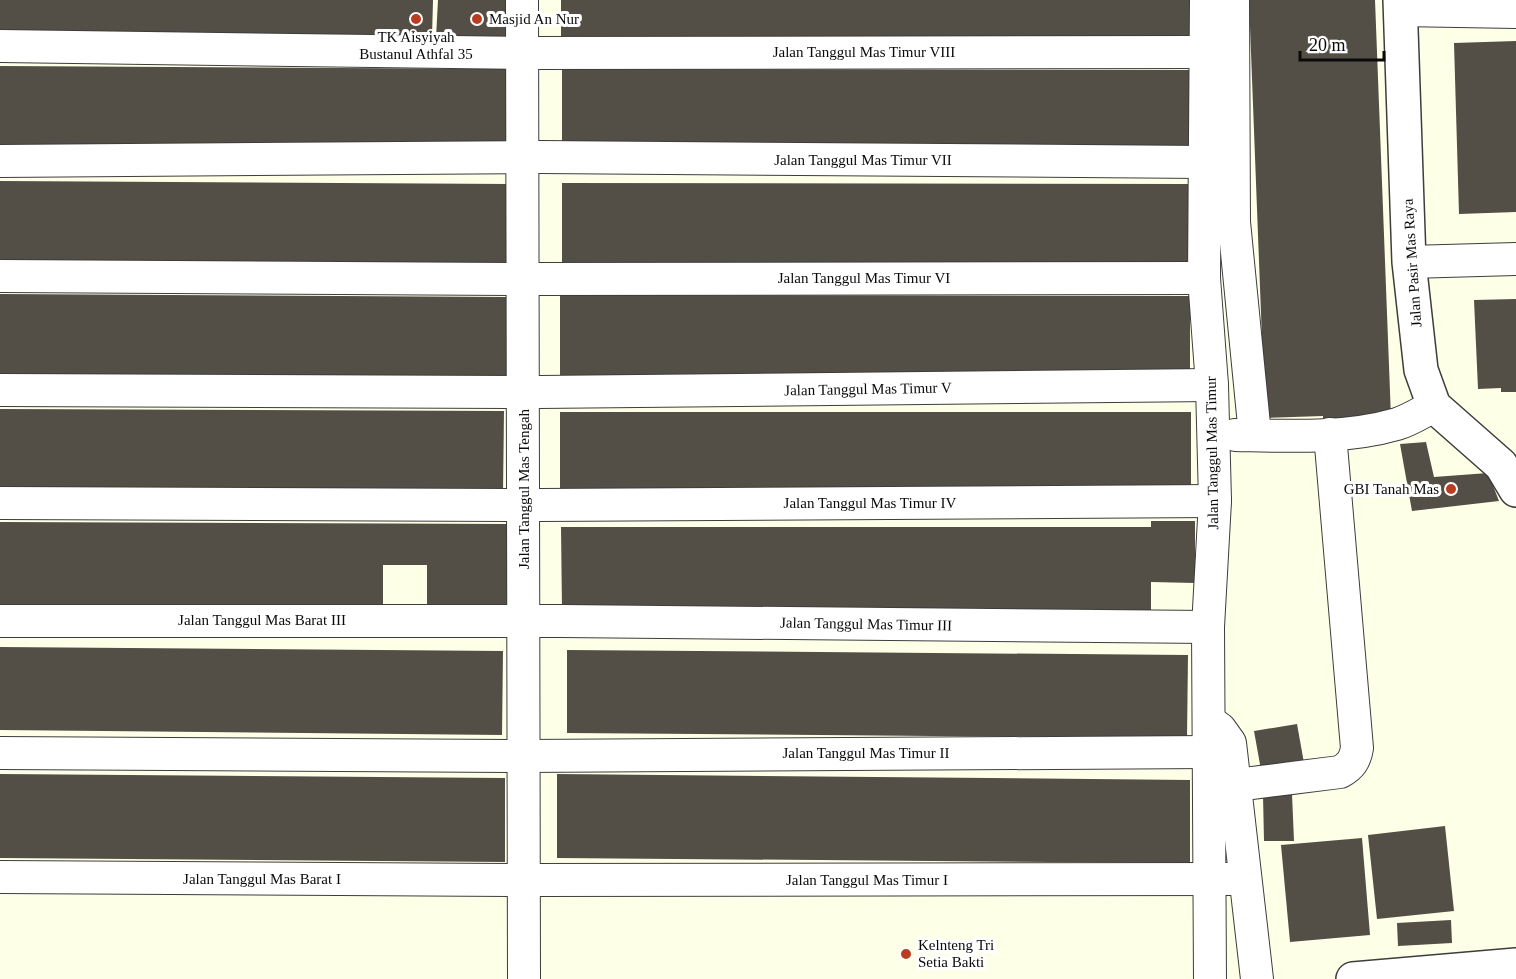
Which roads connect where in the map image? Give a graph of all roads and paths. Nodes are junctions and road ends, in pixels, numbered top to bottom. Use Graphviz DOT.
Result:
graph roads {
  1 [pos="522,0"];
  2 [pos="539,0"];
  3 [pos="1206,0"];
  4 [pos="1233,0"];
  5 [pos="1400,5"];
  6 [pos="1516,12"];
  7 [pos="0,46"];
  8 [pos="1206,52"];
  9 [pos="531,53"];
  10 [pos="531,158"];
  11 [pos="0,161"];
  12 [pos="1203,162"];
  13 [pos="1219,223"];
  14 [pos="1516,259"];
  15 [pos="1409,262"];
  16 [pos="0,276"];
  17 [pos="531,278"];
  18 [pos="1204,278"];
  19 [pos="1212,385"];
  20 [pos="0,390"];
  21 [pos="531,392"];
  22 [pos="1434,406"];
  23 [pos="1330,434"];
  24 [pos="1213,435"];
  25 [pos="1255,435"];
  26 [pos="1516,490"];
  27 [pos="1215,501"];
  28 [pos="0,503"];
  29 [pos="531,505"];
  30 [pos="0,621"];
  31 [pos="531,621"];
  32 [pos="1208,627"];
  33 [pos="1209,721"];
  34 [pos="1209,752"];
  35 [pos="0,753"];
  36 [pos="531,755"];
  37 [pos="1236,785"];
  38 [pos="0,878"];
  39 [pos="531,879"];
  40 [pos="1245,879"];
  41 [pos="1209,881"];
  42 [pos="1516,965"];
  43 [pos="524,979"];
  44 [pos="538,979"];
  45 [pos="1210,979"];
  46 [pos="1257,979"];
  47 [pos="1353,979"];
  1 -- 9 [label="street, Jalan Tanggul Mas Tengah"];
  2 -- 9 [label="street, Jalan Tanggul Mas Tengah"];
  3 -- 8 [label="street, Jalan Tanggul Mas Timur"];
  4 -- 13 [label="street"];
  5 -- 6 [label="street"];
  5 -- 15 [label="street, Jalan Pasir Mas Raya"];
  7 -- 9 [label="street, Jalan Tanggul Mas Timur VIII"];
  8 -- 9 [label="street, Jalan Tanggul Mas Timur VIII"];
  8 -- 12 [label="street, Jalan Tanggul Mas Timur"];
  9 -- 10 [label="street, Jalan Tanggul Mas Tengah"];
  10 -- 11 [label="street, Jalan Tanggul Mas Timur VII"];
  10 -- 12 [label="street, Jalan Tanggul Mas Timur VII"];
  10 -- 17 [label="street, Jalan Tanggul Mas Tengah"];
  12 -- 13 [label="street, Jalan Tanggul Mas Timur"];
  13 -- 18 [label="street, Jalan Tanggul Mas Timur"];
  13 -- 25 [label="street"];
  14 -- 15 [label="street"];
  15 -- 22 [label="street, Jalan Pasir Mas Raya"];
  16 -- 17 [label="street, Jalan Tanggul Mas Timur VI"];
  17 -- 18 [label="street, Jalan Tanggul Mas Timur VI"];
  17 -- 21 [label="street, Jalan Tanggul Mas Tengah"];
  18 -- 19 [label="street, Jalan Tanggul Mas Timur"];
  19 -- 21 [label="street, Jalan Tanggul Mas Timur V"];
  19 -- 24 [label="street, Jalan Tanggul Mas Timur"];
  20 -- 21 [label="street, Jalan Tanggul Mas Timur V"];
  21 -- 29 [label="street, Jalan Tanggul Mas Tengah"];
  22 -- 23 [label="street"];
  22 -- 26 [label="street, Jalan Pasir Mas Raya"];
  23 -- 25 [label="street"];
  23 -- 37 [label="street"];
  24 -- 25 [label="street"];
  24 -- 27 [label="street, Jalan Tanggul Mas Timur"];
  27 -- 29 [label="street, Jalan Tanggul Mas Timur IV"];
  27 -- 32 [label="street, Jalan Tanggul Mas Timur"];
  28 -- 29 [label="street, Jalan Tanggul Mas Timur IV"];
  29 -- 31 [label="street, Jalan Tanggul Mas Tengah"];
  30 -- 31 [label="street, Jalan Tanggul Mas Barat III"];
  31 -- 32 [label="street, Jalan Tanggul Mas Timur III"];
  31 -- 36 [label="street, Jalan Tanggul Mas Tengah"];
  32 -- 33 [label="street, Jalan Tanggul Mas Timur"];
  33 -- 34 [label="street, Jalan Tanggul Mas Timur"];
  33 -- 37 [label="street"];
  34 -- 36 [label="street, Jalan Tanggul Mas Timur II"];
  34 -- 41 [label="street, Jalan Tanggul Mas Timur"];
  35 -- 36 [label="street, Jalan Tanggul Mas Timur II"];
  36 -- 39 [label="street, Jalan Tanggul Mas Tengah"];
  37 -- 40 [label="street"];
  38 -- 39 [label="street, Jalan Tanggul Mas Barat I"];
  39 -- 41 [label="street, Jalan Tanggul Mas Timur I"];
  39 -- 43 [label="street, Jalan Tanggul Mas Tengah"];
  39 -- 44 [label="street, Jalan Tanggul Mas Tengah"];
  40 -- 41 [label="street, Jalan Tanggul Mas Timur I"];
  40 -- 46 [label="street"];
  41 -- 45 [label="street, Jalan Tanggul Mas Timur"];
  42 -- 47 [label="street"];
}
